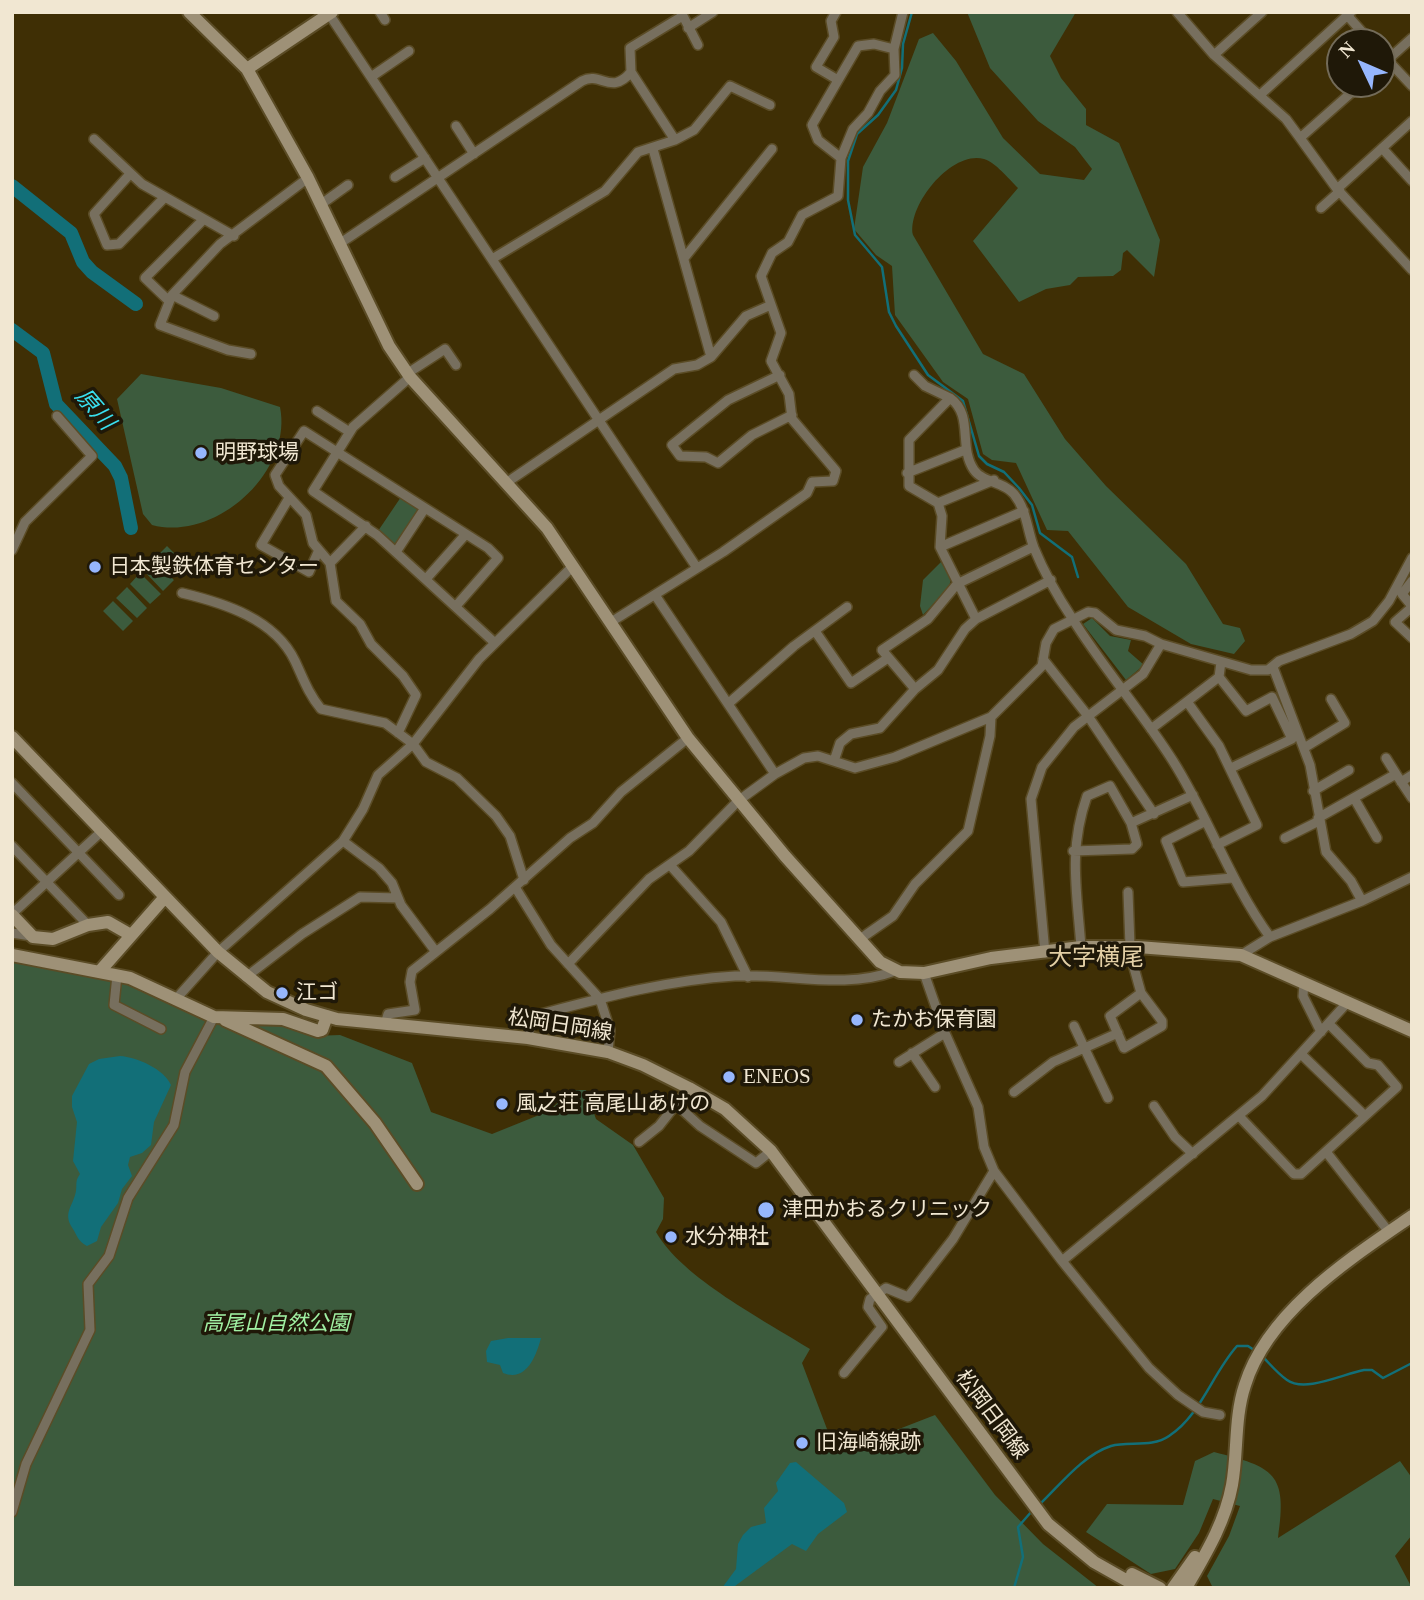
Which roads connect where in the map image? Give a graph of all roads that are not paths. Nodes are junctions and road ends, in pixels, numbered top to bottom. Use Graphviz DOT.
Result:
graph roads {
  1 [pos="189,12"];
  2 [pos="713,12"];
  3 [pos="836,12"];
  4 [pos="903,12"];
  5 [pos="1177,12"];
  6 [pos="1262,12"];
  7 [pos="331,13"];
  8 [pos="1348,13"];
  9 [pos="681,14"];
  10 [pos="688,28"];
  11 [pos="1360,28"];
  12 [pos="1412,38"];
  13 [pos="698,45"];
  14 [pos="894,49"];
  15 [pos="409,51"];
  16 [pos="1396,51"];
  17 [pos="1214,55"];
  18 [pos="247,69"];
  19 [pos="1396,71"];
  20 [pos="631,72"];
  21 [pos="371,77"];
  22 [pos="838,80"];
  23 [pos="1412,86"];
  24 [pos="1260,95"];
  25 [pos="1345,98"];
  26 [pos="770,105"];
  27 [pos="1412,121"];
  28 [pos="456,127"];
  29 [pos="1300,138"];
  30 [pos="94,139"];
  31 [pos="675,140"];
  32 [pos="1382,148"];
  33 [pos="653,149"];
  34 [pos="772,149"];
  35 [pos="474,154"];
  36 [pos="425,158"];
  37 [pos="841,158"];
  38 [pos="130,174"];
  39 [pos="395,177"];
  40 [pos="308,178"];
  41 [pos="439,179"];
  42 [pos="1412,181"];
  43 [pos="348,185"];
  44 [pos="1339,190"];
  45 [pos="165,197"];
  46 [pos="320,205"];
  47 [pos="1321,208"];
  48 [pos="204,219"];
  49 [pos="234,236"];
  50 [pos="339,244"];
  51 [pos="685,257"];
  52 [pos="492,259"];
  53 [pos="1412,271"];
  54 [pos="171,298"];
  55 [pos="771,305"];
  56 [pos="214,314"];
  57 [pos="251,354"];
  58 [pos="711,356"];
  59 [pos="456,365"];
  60 [pos="409,375"];
  61 [pos="780,375"];
  62 [pos="914,375"];
  63 [pos="950,398"];
  64 [pos="317,411"];
  65 [pos="792,415"];
  66 [pos="57,416"];
  67 [pos="601,420"];
  68 [pos="345,429"];
  69 [pos="965,450"];
  70 [pos="338,452"];
  71 [pos="907,473"];
  72 [pos="994,480"];
  73 [pos="506,483"];
  74 [pos="289,498"];
  75 [pos="938,503"];
  76 [pos="425,508"];
  77 [pos="1024,512"];
  78 [pos="366,526"];
  79 [pos="466,534"];
  80 [pos="940,547"];
  81 [pos="1033,547"];
  82 [pos="12,550"];
  83 [pos="318,552"];
  84 [pos="396,552"];
  85 [pos="1412,558"];
  86 [pos="330,563"];
  87 [pos="572,566"];
  88 [pos="697,568"];
  89 [pos="426,579"];
  90 [pos="1051,580"];
  91 [pos="1412,581"];
  92 [pos="957,584"];
  93 [pos="182,593"];
  94 [pos="656,595"];
  95 [pos="456,606"];
  96 [pos="1412,606"];
  97 [pos="847,607"];
  98 [pos="976,619"];
  99 [pos="1072,619"];
  100 [pos="611,622"];
  101 [pos="815,631"];
  102 [pos="1412,638"];
  103 [pos="495,643"];
  104 [pos="1161,644"];
  105 [pos="888,658"];
  106 [pos="1043,659"];
  107 [pos="1221,662"];
  108 [pos="1273,667"];
  109 [pos="1219,677"];
  110 [pos="1124,688"];
  111 [pos="915,689"];
  112 [pos="1331,699"];
  113 [pos="729,703"];
  114 [pos="1188,703"];
  115 [pos="1088,716"];
  116 [pos="991,717"];
  117 [pos="1151,729"];
  118 [pos="398,733"];
  119 [pos="12,737"];
  120 [pos="688,738"];
  121 [pos="413,744"];
  122 [pos="1304,748"];
  123 [pos="1385,758"];
  124 [pos="834,761"];
  125 [pos="1231,768"];
  126 [pos="1349,770"];
  127 [pos="775,774"];
  128 [pos="1412,775"];
  129 [pos="1398,778"];
  130 [pos="12,783"];
  131 [pos="1313,791"];
  132 [pos="1193,796"];
  133 [pos="1412,797"];
  134 [pos="1354,798"];
  135 [pos="738,801"];
  136 [pos="1154,814"];
  137 [pos="1318,820"];
  138 [pos="1206,821"];
  139 [pos="1131,823"];
  140 [pos="102,831"];
  141 [pos="1285,838"];
  142 [pos="1377,838"];
  143 [pos="343,841"];
  144 [pos="1217,845"];
  145 [pos="12,846"];
  146 [pos="1073,851"];
  147 [pos="78,852"];
  148 [pos="670,865"];
  149 [pos="1412,877"];
  150 [pos="1233,878"];
  151 [pos="524,880"];
  152 [pos="47,882"];
  153 [pos="515,887"];
  154 [pos="1128,892"];
  155 [pos="119,895"];
  156 [pos="165,897"];
  157 [pos="398,898"];
  158 [pos="1362,901"];
  159 [pos="12,914"];
  160 [pos="88,925"];
  161 [pos="12,933"];
  162 [pos="129,934"];
  163 [pos="33,937"];
  164 [pos="1270,937"];
  165 [pos="860,939"];
  166 [pos="1129,946"];
  167 [pos="1081,947"];
  168 [pos="218,952"];
  169 [pos="436,953"];
  170 [pos="1045,953"];
  171 [pos="12,955"];
  172 [pos="1241,955"];
  173 [pos="568,964"];
  174 [pos="100,971"];
  175 [pos="895,971"];
  176 [pos="923,973"];
  177 [pos="117,975"];
  178 [pos="748,976"];
  179 [pos="246,977"];
  180 [pos="1304,984"];
  181 [pos="1141,993"];
  182 [pos="176,999"];
  183 [pos="600,999"];
  184 [pos="1346,1004"];
  185 [pos="327,1016"];
  186 [pos="219,1019"];
  187 [pos="384,1024"];
  188 [pos="1329,1024"];
  189 [pos="1074,1026"];
  190 [pos="161,1029"];
  191 [pos="1412,1031"];
  192 [pos="1321,1032"];
  193 [pos="945,1033"];
  194 [pos="1118,1033"];
  195 [pos="528,1038"];
  196 [pos="1085,1049"];
  197 [pos="608,1052"];
  198 [pos="912,1053"];
  199 [pos="1301,1054"];
  200 [pos="900,1062"];
  201 [pos="935,1087"];
  202 [pos="690,1088"];
  203 [pos="1014,1092"];
  204 [pos="1108,1098"];
  205 [pos="677,1105"];
  206 [pos="1154,1106"];
  207 [pos="1363,1114"];
  208 [pos="1239,1116"];
  209 [pos="639,1142"];
  210 [pos="771,1151"];
  211 [pos="1327,1153"];
  212 [pos="1193,1154"];
  213 [pos="994,1171"];
  214 [pos="417,1184"];
  215 [pos="1412,1216"];
  216 [pos="1389,1232"];
  217 [pos="1062,1261"];
  218 [pos="878,1293"];
  219 [pos="844,1373"];
  220 [pos="1220,1415"];
  221 [pos="1224,1503"];
  222 [pos="12,1512"];
  223 [pos="1097,1559"];
  224 [pos="1140,1588"];
  225 [pos="1160,1588"];
  226 [pos="1173,1588"];
  227 [pos="1186,1588"];
  1 -- 18 [label="street"];
  2 -- 10 [label="street"];
  3 -- 22 [label="street"];
  4 -- 14 [label="street"];
  5 -- 17 [label="street"];
  6 -- 17 [label="street"];
  7 -- 18 [label="street"];
  7 -- 21 [label="street"];
  8 -- 11 [label="street"];
  8 -- 24 [label="street"];
  9 -- 10 [label="street"];
  9 -- 20 [label="street"];
  10 -- 13 [label="street"];
  12 -- 16 [label="street"];
  14 -- 22 [label="street"];
  14 -- 37 [label="street"];
  15 -- 21 [label="street"];
  17 -- 24 [label="street"];
  18 -- 40 [label="street"];
  19 -- 23 [label="street"];
  20 -- 31 [label="street"];
  20 -- 35 [label="street"];
  21 -- 36 [label="street"];
  22 -- 37 [label="street"];
  24 -- 29 [label="street"];
  25 -- 29 [label="street"];
  26 -- 31 [label="street"];
  27 -- 32 [label="street"];
  28 -- 35 [label="street"];
  29 -- 44 [label="street"];
  30 -- 38 [label="street"];
  31 -- 33 [label="street"];
  32 -- 42 [label="street"];
  32 -- 44 [label="street"];
  33 -- 51 [label="street"];
  33 -- 52 [label="street"];
  34 -- 51 [label="street"];
  35 -- 41 [label="street"];
  36 -- 39 [label="street"];
  36 -- 41 [label="street"];
  37 -- 55 [label="street"];
  38 -- 45 [label="street"];
  38 -- 45 [label="street"];
  40 -- 46 [label="street"];
  40 -- 49 [label="street"];
  41 -- 50 [label="street"];
  41 -- 52 [label="street"];
  43 -- 46 [label="street"];
  44 -- 47 [label="street"];
  44 -- 53 [label="street"];
  45 -- 48 [label="street"];
  46 -- 50 [label="street"];
  48 -- 49 [label="street"];
  48 -- 54 [label="street"];
  49 -- 54 [label="street"];
  50 -- 60 [label="street"];
  51 -- 58 [label="street"];
  52 -- 67 [label="street"];
  54 -- 56 [label="street"];
  54 -- 57 [label="street"];
  55 -- 58 [label="street"];
  55 -- 61 [label="street"];
  58 -- 67 [label="street"];
  59 -- 60 [label="street"];
  60 -- 70 [label="street"];
  60 -- 73 [label="street"];
  61 -- 65 [label="street"];
  61 -- 65 [label="street"];
  62 -- 63 [label="street"];
  63 -- 69 [label="street"];
  63 -- 71 [label="street"];
  64 -- 68 [label="street"];
  65 -- 88 [label="street"];
  66 -- 82 [label="street"];
  67 -- 73 [label="street"];
  67 -- 88 [label="street"];
  69 -- 71 [label="street"];
  69 -- 72 [label="street"];
  70 -- 74 [label="street"];
  70 -- 76 [label="street"];
  70 -- 78 [label="street"];
  71 -- 75 [label="street"];
  72 -- 75 [label="street"];
  72 -- 77 [label="street"];
  73 -- 87 [label="street"];
  74 -- 83 [label="street"];
  74 -- 83 [label="street"];
  75 -- 80 [label="street"];
  76 -- 79 [label="street"];
  76 -- 84 [label="street"];
  77 -- 80 [label="street"];
  77 -- 81 [label="street"];
  78 -- 84 [label="street"];
  78 -- 86 [label="street"];
  79 -- 89 [label="street"];
  79 -- 95 [label="street"];
  80 -- 92 [label="street"];
  81 -- 90 [label="street"];
  81 -- 92 [label="street"];
  83 -- 86 [label="street"];
  84 -- 89 [label="street"];
  85 -- 108 [label="street"];
  86 -- 118 [label="street"];
  87 -- 100 [label="street"];
  87 -- 103 [label="street"];
  88 -- 94 [label="street"];
  89 -- 95 [label="street"];
  90 -- 98 [label="street"];
  90 -- 99 [label="street"];
  91 -- 96 [label="street"];
  92 -- 98 [label="street"];
  92 -- 105 [label="street"];
  93 -- 118 [label="street"];
  94 -- 100 [label="street"];
  94 -- 113 [label="street"];
  95 -- 103 [label="street"];
  96 -- 102 [label="street"];
  97 -- 101 [label="street"];
  98 -- 111 [label="street"];
  99 -- 104 [label="street"];
  99 -- 106 [label="street"];
  99 -- 110 [label="street"];
  100 -- 120 [label="street"];
  101 -- 105 [label="street"];
  101 -- 113 [label="street"];
  103 -- 121 [label="street"];
  104 -- 107 [label="street"];
  104 -- 110 [label="street"];
  105 -- 111 [label="street"];
  106 -- 115 [label="street"];
  106 -- 116 [label="street"];
  107 -- 108 [label="street"];
  107 -- 109 [label="street"];
  108 -- 122 [label="street"];
  109 -- 114 [label="street"];
  109 -- 125 [label="street"];
  110 -- 115 [label="street"];
  110 -- 117 [label="street"];
  111 -- 124 [label="street"];
  112 -- 122 [label="street"];
  113 -- 127 [label="street"];
  114 -- 117 [label="street"];
  114 -- 125 [label="street"];
  115 -- 136 [label="street"];
  115 -- 170 [label="street"];
  116 -- 124 [label="street"];
  116 -- 165 [label="street"];
  117 -- 132 [label="street"];
  118 -- 121 [label="street"];
  119 -- 140 [label="street, 松岡日岡線"];
  120 -- 135 [label="street"];
  120 -- 151 [label="street"];
  121 -- 143 [label="street"];
  121 -- 151 [label="street"];
  122 -- 131 [label="street"];
  123 -- 129 [label="street"];
  124 -- 127 [label="street"];
  125 -- 144 [label="street"];
  126 -- 131 [label="street"];
  127 -- 135 [label="street"];
  128 -- 129 [label="street"];
  129 -- 133 [label="street"];
  129 -- 134 [label="street"];
  130 -- 147 [label="street"];
  131 -- 137 [label="street"];
  132 -- 136 [label="street"];
  132 -- 138 [label="street"];
  134 -- 137 [label="street"];
  134 -- 142 [label="street"];
  135 -- 148 [label="street"];
  135 -- 165 [label="street"];
  136 -- 139 [label="street"];
  137 -- 141 [label="street"];
  137 -- 158 [label="street"];
  138 -- 144 [label="street"];
  138 -- 150 [label="street"];
  139 -- 146 [label="street"];
  139 -- 146 [label="street"];
  140 -- 147 [label="street"];
  140 -- 156 [label="street, 松岡日岡線"];
  143 -- 157 [label="street"];
  143 -- 168 [label="street"];
  144 -- 150 [label="street"];
  145 -- 152 [label="street"];
  146 -- 167 [label="street"];
  147 -- 152 [label="street"];
  147 -- 155 [label="street"];
  148 -- 173 [label="street"];
  148 -- 178 [label="street"];
  149 -- 158 [label="street"];
  150 -- 164 [label="street"];
  151 -- 153 [label="street"];
  152 -- 159 [label="street"];
  152 -- 160 [label="street"];
  153 -- 169 [label="street"];
  153 -- 173 [label="street"];
  154 -- 166 [label="street"];
  156 -- 162 [label="street"];
  156 -- 168 [label="street, 松岡日岡線"];
  157 -- 169 [label="street"];
  157 -- 179 [label="street"];
  158 -- 164 [label="street"];
  159 -- 163 [label="street"];
  160 -- 162 [label="street"];
  160 -- 163 [label="street"];
  161 -- 163 [label="street"];
  162 -- 174 [label="street"];
  164 -- 172 [label="street"];
  165 -- 175 [label="street"];
  166 -- 167 [label="street"];
  166 -- 172 [label="street"];
  166 -- 181 [label="street"];
  167 -- 170 [label="street"];
  168 -- 179 [label="street, 松岡日岡線"];
  168 -- 182 [label="street"];
  169 -- 187 [label="street"];
  170 -- 176 [label="street"];
  171 -- 174 [label="street"];
  172 -- 180 [label="street"];
  173 -- 183 [label="street"];
  174 -- 177 [label="street"];
  175 -- 176 [label="street"];
  175 -- 178 [label="street"];
  176 -- 193 [label="street"];
  177 -- 182 [label="street"];
  177 -- 190 [label="street"];
  178 -- 183 [label="street"];
  179 -- 185 [label="street, 松岡日岡線"];
  180 -- 184 [label="street"];
  180 -- 192 [label="street"];
  181 -- 194 [label="street"];
  181 -- 194 [label="street"];
  182 -- 186 [label="street"];
  183 -- 195 [label="street"];
  183 -- 197 [label="street"];
  184 -- 188 [label="street"];
  184 -- 191 [label="street"];
  185 -- 186 [label="street"];
  185 -- 187 [label="street, 松岡日岡線"];
  186 -- 214 [label="street"];
  186 -- 222 [label="street"];
  187 -- 195 [label="street, 松岡日岡線"];
  188 -- 192 [label="street"];
  188 -- 207 [label="street"];
  189 -- 196 [label="street"];
  192 -- 199 [label="street"];
  193 -- 198 [label="street"];
  193 -- 213 [label="street"];
  194 -- 196 [label="street"];
  195 -- 197 [label="street, 松岡日岡線"];
  196 -- 203 [label="street"];
  196 -- 204 [label="street"];
  197 -- 202 [label="street, 松岡日岡線"];
  198 -- 200 [label="street"];
  198 -- 201 [label="street"];
  199 -- 207 [label="street"];
  199 -- 208 [label="street"];
  202 -- 205 [label="street"];
  202 -- 210 [label="street, 松岡日岡線"];
  205 -- 209 [label="street"];
  205 -- 210 [label="street"];
  206 -- 212 [label="street"];
  207 -- 211 [label="street"];
  208 -- 211 [label="street"];
  208 -- 212 [label="street"];
  210 -- 218 [label="street, 松岡日岡線"];
  211 -- 216 [label="street"];
  212 -- 217 [label="street"];
  213 -- 217 [label="street"];
  213 -- 218 [label="street"];
  215 -- 216 [label="street"];
  216 -- 221 [label="street"];
  217 -- 220 [label="street"];
  218 -- 219 [label="street"];
  218 -- 223 [label="street, 松岡日岡線"];
  221 -- 226 [label="street"];
  221 -- 227 [label="street"];
  223 -- 224 [label="street, 松岡日岡線"];
  223 -- 225 [label="street, 松岡日岡線"];
}
